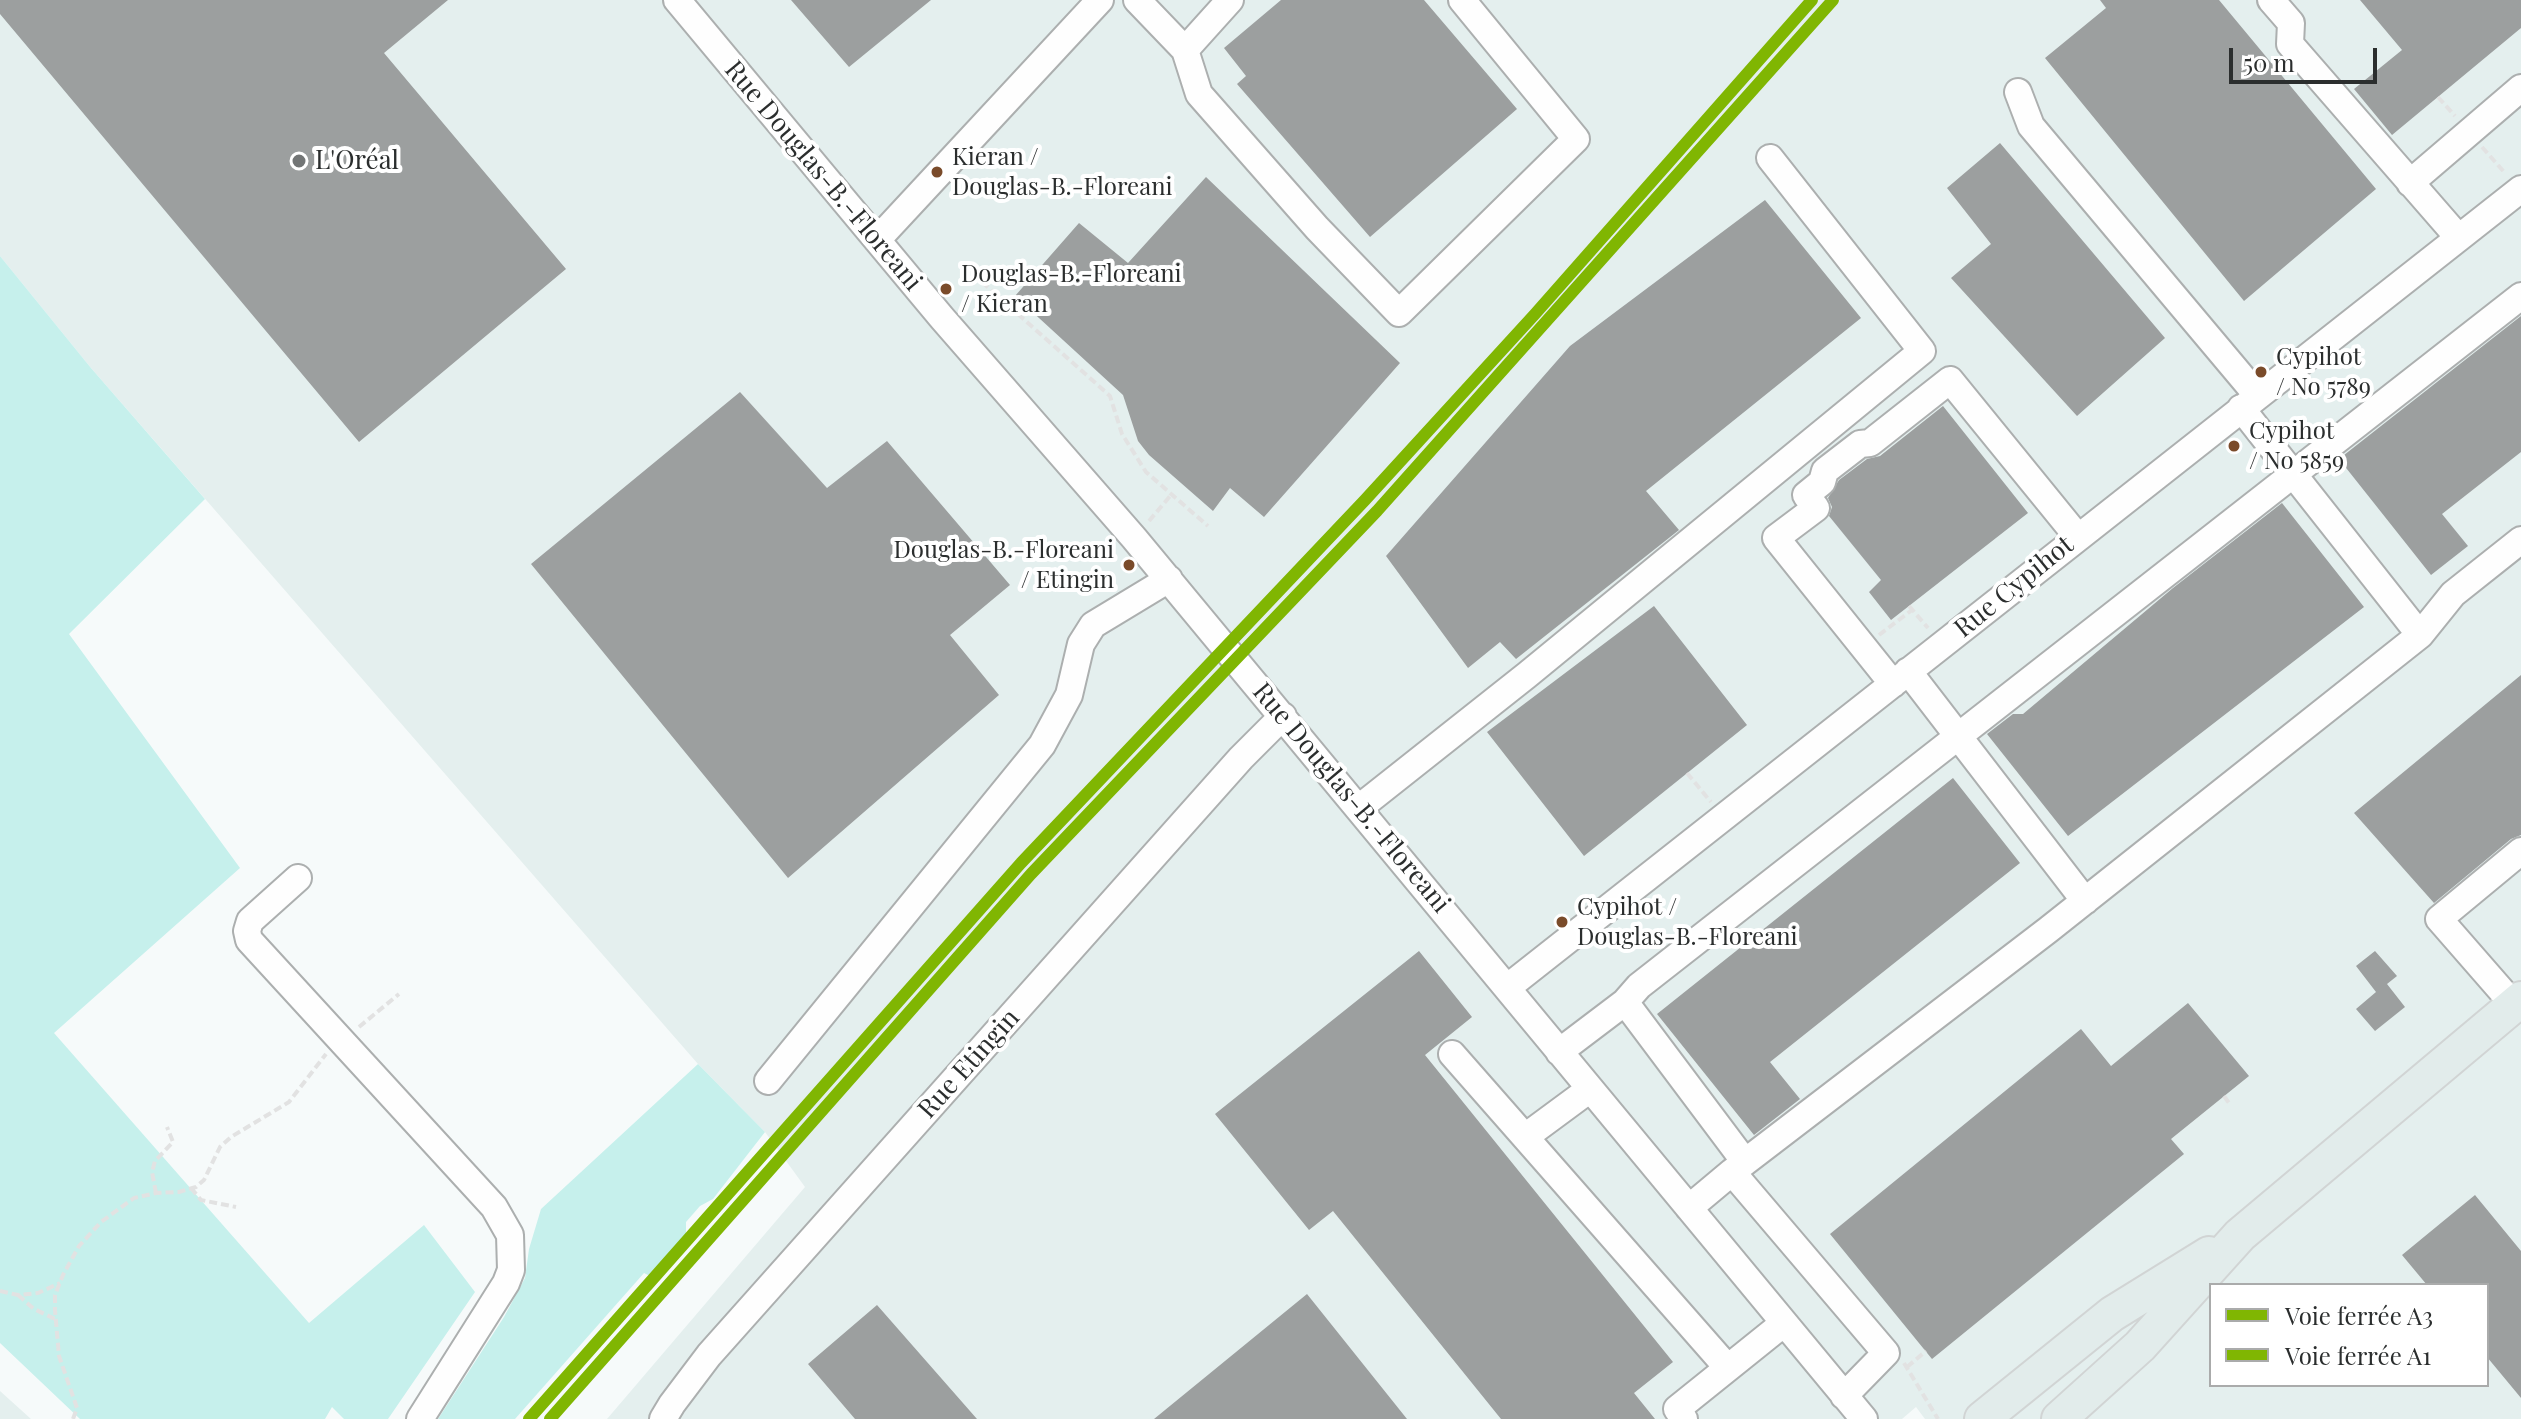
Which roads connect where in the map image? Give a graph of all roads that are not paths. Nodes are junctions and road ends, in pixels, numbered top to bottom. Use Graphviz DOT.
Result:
graph roads {
  1 [pos="677,0"];
  2 [pos="1100,0"];
  3 [pos="1137,0"];
  4 [pos="1230,0"];
  5 [pos="1462,0"];
  6 [pos="2271,0"];
  7 [pos="1185,50"];
  8 [pos="2521,88"];
  9 [pos="2018,92"];
  10 [pos="1770,158"];
  11 [pos="2410,183"];
  12 [pos="2515,183"];
  13 [pos="2458,237"];
  14 [pos="877,240"];
  15 [pos="2521,296"];
  16 [pos="2249,401"];
  17 [pos="2295,475"];
  18 [pos="2077,536"];
  19 [pos="2521,540"];
  20 [pos="1169,579"];
  21 [pos="2420,635"];
  22 [pos="1900,677"];
  23 [pos="1283,716"];
  24 [pos="1959,737"];
  25 [pos="1359,808"];
  26 [pos="2521,851"];
  27 [pos="298,878"];
  28 [pos="2085,901"];
  29 [pos="1508,987"];
  30 [pos="1625,1002"];
  31 [pos="2518,1002"];
  32 [pos="1559,1052"];
  33 [pos="1452,1054"];
  34 [pos="768,1081"];
  35 [pos="1590,1089"];
  36 [pos="1525,1137"];
  37 [pos="1739,1167"];
  38 [pos="1689,1208"];
  39 [pos="2240,1235"];
  40 [pos="1784,1323"];
  41 [pos="1727,1367"];
  42 [pos="1844,1396"];
  43 [pos="420,1419"];
  44 [pos="663,1419"];
  45 [pos="1684,1419"];
  46 [pos="1864,1419"];
  47 [pos="1982,1419"];
  48 [pos="2059,1419"];
  1 -- 14 [label="street, Rue Douglas-B.-Floreani"];
  2 -- 14 [label="street"];
  3 -- 7 [label="street"];
  4 -- 7 [label="street"];
  5 -- 7 [label="street"];
  6 -- 11 [label="street"];
  8 -- 11 [label="street"];
  9 -- 16 [label="street"];
  10 -- 25 [label="street"];
  11 -- 13 [label="street"];
  12 -- 13 [label="street, Rue Cypihot"];
  13 -- 16 [label="street, Rue Cypihot"];
  14 -- 20 [label="street, Rue Douglas-B.-Floreani"];
  15 -- 17 [label="street"];
  16 -- 17 [label="street"];
  16 -- 18 [label="street, Rue Cypihot"];
  17 -- 21 [label="street"];
  17 -- 24 [label="street"];
  18 -- 22 [label="street, Rue Cypihot"];
  18 -- 22 [label="street"];
  19 -- 21 [label="street"];
  20 -- 23 [label="street, Rue Douglas-B.-Floreani"];
  20 -- 34 [label="street"];
  21 -- 28 [label="street"];
  22 -- 24 [label="street"];
  22 -- 29 [label="street, Rue Cypihot"];
  23 -- 25 [label="street, Rue Douglas-B.-Floreani"];
  23 -- 44 [label="street, Rue Etingin"];
  24 -- 28 [label="street"];
  24 -- 30 [label="street"];
  25 -- 29 [label="street, Rue Douglas-B.-Floreani"];
  26 -- 31 [label="street"];
  27 -- 43 [label="street"];
  28 -- 37 [label="street"];
  29 -- 32 [label="street, Rue Douglas-B.-Floreani"];
  30 -- 32 [label="street"];
  30 -- 37 [label="street"];
  31 -- 39 [label="main road"];
  32 -- 35 [label="street, Rue Douglas-B.-Floreani"];
  33 -- 36 [label="street"];
  35 -- 36 [label="street"];
  35 -- 38 [label="street, Rue Douglas-B.-Floreani"];
  36 -- 41 [label="street"];
  37 -- 38 [label="street"];
  37 -- 42 [label="street"];
  38 -- 40 [label="street, Rue Douglas-B.-Floreani"];
  39 -- 47 [label="main road"];
  39 -- 48 [label="main road"];
  40 -- 41 [label="street"];
  40 -- 42 [label="street, Rue Douglas-B.-Floreani"];
  41 -- 45 [label="street"];
  42 -- 46 [label="street, Rue Douglas-B.-Floreani"];
}
